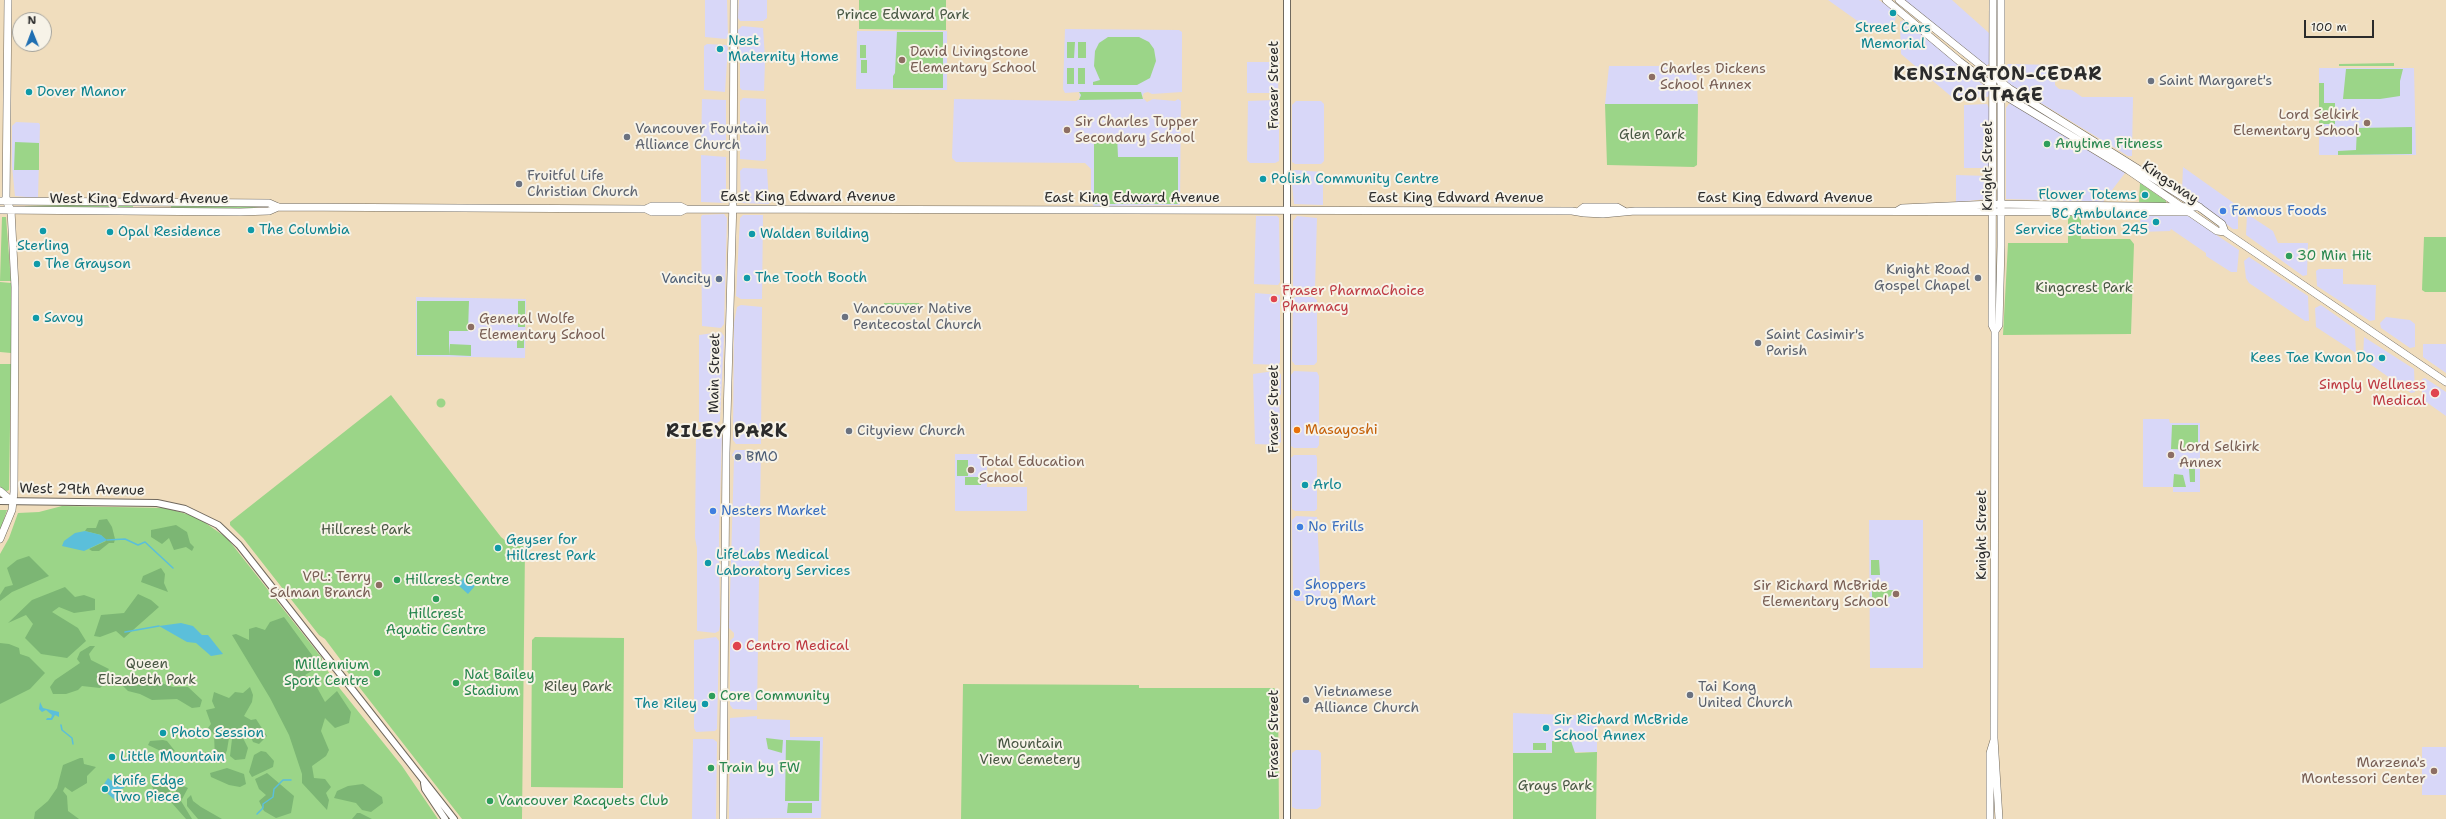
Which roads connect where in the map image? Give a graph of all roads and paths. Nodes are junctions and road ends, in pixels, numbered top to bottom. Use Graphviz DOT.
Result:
graph roads {
  1 [pos="8,0"];
  2 [pos="734,0"];
  3 [pos="1287,0"];
  4 [pos="1886,0"];
  5 [pos="1899,0"];
  6 [pos="1993,0"];
  7 [pos="2000,0"];
  8 [pos="1994,77"];
  9 [pos="2002,83"];
  10 [pos="1994,87"];
  11 [pos="2002,92"];
  12 [pos="3,201"];
  13 [pos="2181,206"];
  14 [pos="278,207"];
  15 [pos="2199,207"];
  16 [pos="533,208"];
  17 [pos="1993,208"];
  18 [pos="2002,208"];
  19 [pos="0,210"];
  20 [pos="11,210"];
  21 [pos="733,210"];
  22 [pos="1286,211"];
  23 [pos="2190,212"];
  24 [pos="2226,232"];
  25 [pos="1995,331"];
  26 [pos="2446,382"];
  27 [pos="0,491"];
  28 [pos="0,501"];
  29 [pos="14,502"];
  30 [pos="0,538"];
  31 [pos="1994,738"];
  32 [pos="424,784"];
  33 [pos="445,819"];
  34 [pos="454,819"];
  35 [pos="723,819"];
  36 [pos="1287,819"];
  37 [pos="1990,819"];
  38 [pos="1999,819"];
  1 -- 12 [label="main road"];
  2 -- 21 [label="main road, Main Street"];
  3 -- 22 [label="street, Fraser Street"];
  4 -- 10 [label="main road, Kingsway"];
  5 -- 8 [label="main road, Kingsway"];
  6 -- 8 [label="main road, Knight Street"];
  7 -- 9 [label="main road, Knight Street"];
  8 -- 9 [label="main road, Kingsway"];
  8 -- 10 [label="main road, Knight Street"];
  9 -- 11 [label="main road, Knight Street"];
  9 -- 15 [label="main road, Kingsway"];
  10 -- 11 [label="main road, Kingsway"];
  10 -- 17 [label="main road, Knight Street"];
  11 -- 13 [label="main road, Kingsway"];
  11 -- 18 [label="main road, Knight Street"];
  12 -- 14 [label="main road, West King Edward Avenue"];
  12 -- 19 [label="main road"];
  12 -- 20 [label="main road"];
  13 -- 15 [label="main road, East King Edward Avenue"];
  13 -- 18 [label="main road, East King Edward Avenue"];
  13 -- 23 [label="main road, Kingsway"];
  14 -- 16 [label="main road, West King Edward Avenue"];
  14 -- 20 [label="main road, West King Edward Avenue"];
  15 -- 24 [label="main road, Kingsway"];
  16 -- 21 [label="main road, East King Edward Avenue"];
  17 -- 18 [label="main road, East King Edward Avenue"];
  17 -- 22 [label="main road, East King Edward Avenue"];
  17 -- 25 [label="main road, Knight Street"];
  18 -- 23 [label="main road, East King Edward Avenue"];
  18 -- 25 [label="main road, Knight Street"];
  19 -- 20 [label="main road, West King Edward Avenue"];
  20 -- 29 [label="main road"];
  21 -- 22 [label="main road, East King Edward Avenue"];
  21 -- 35 [label="main road, Main Street"];
  22 -- 36 [label="street, Fraser Street"];
  23 -- 24 [label="main road, Kingsway"];
  24 -- 26 [label="main road, Kingsway"];
  25 -- 31 [label="main road, Knight Street"];
  27 -- 29 [label="main road"];
  28 -- 29 [label="street, West 29th Avenue"];
  29 -- 30 [label="main road"];
  29 -- 32 [label="street, West 29th Avenue"];
  31 -- 37 [label="main road, Knight Street"];
  31 -- 38 [label="main road, Knight Street"];
  32 -- 33 [label="street"];
  32 -- 34 [label="street"];
}
